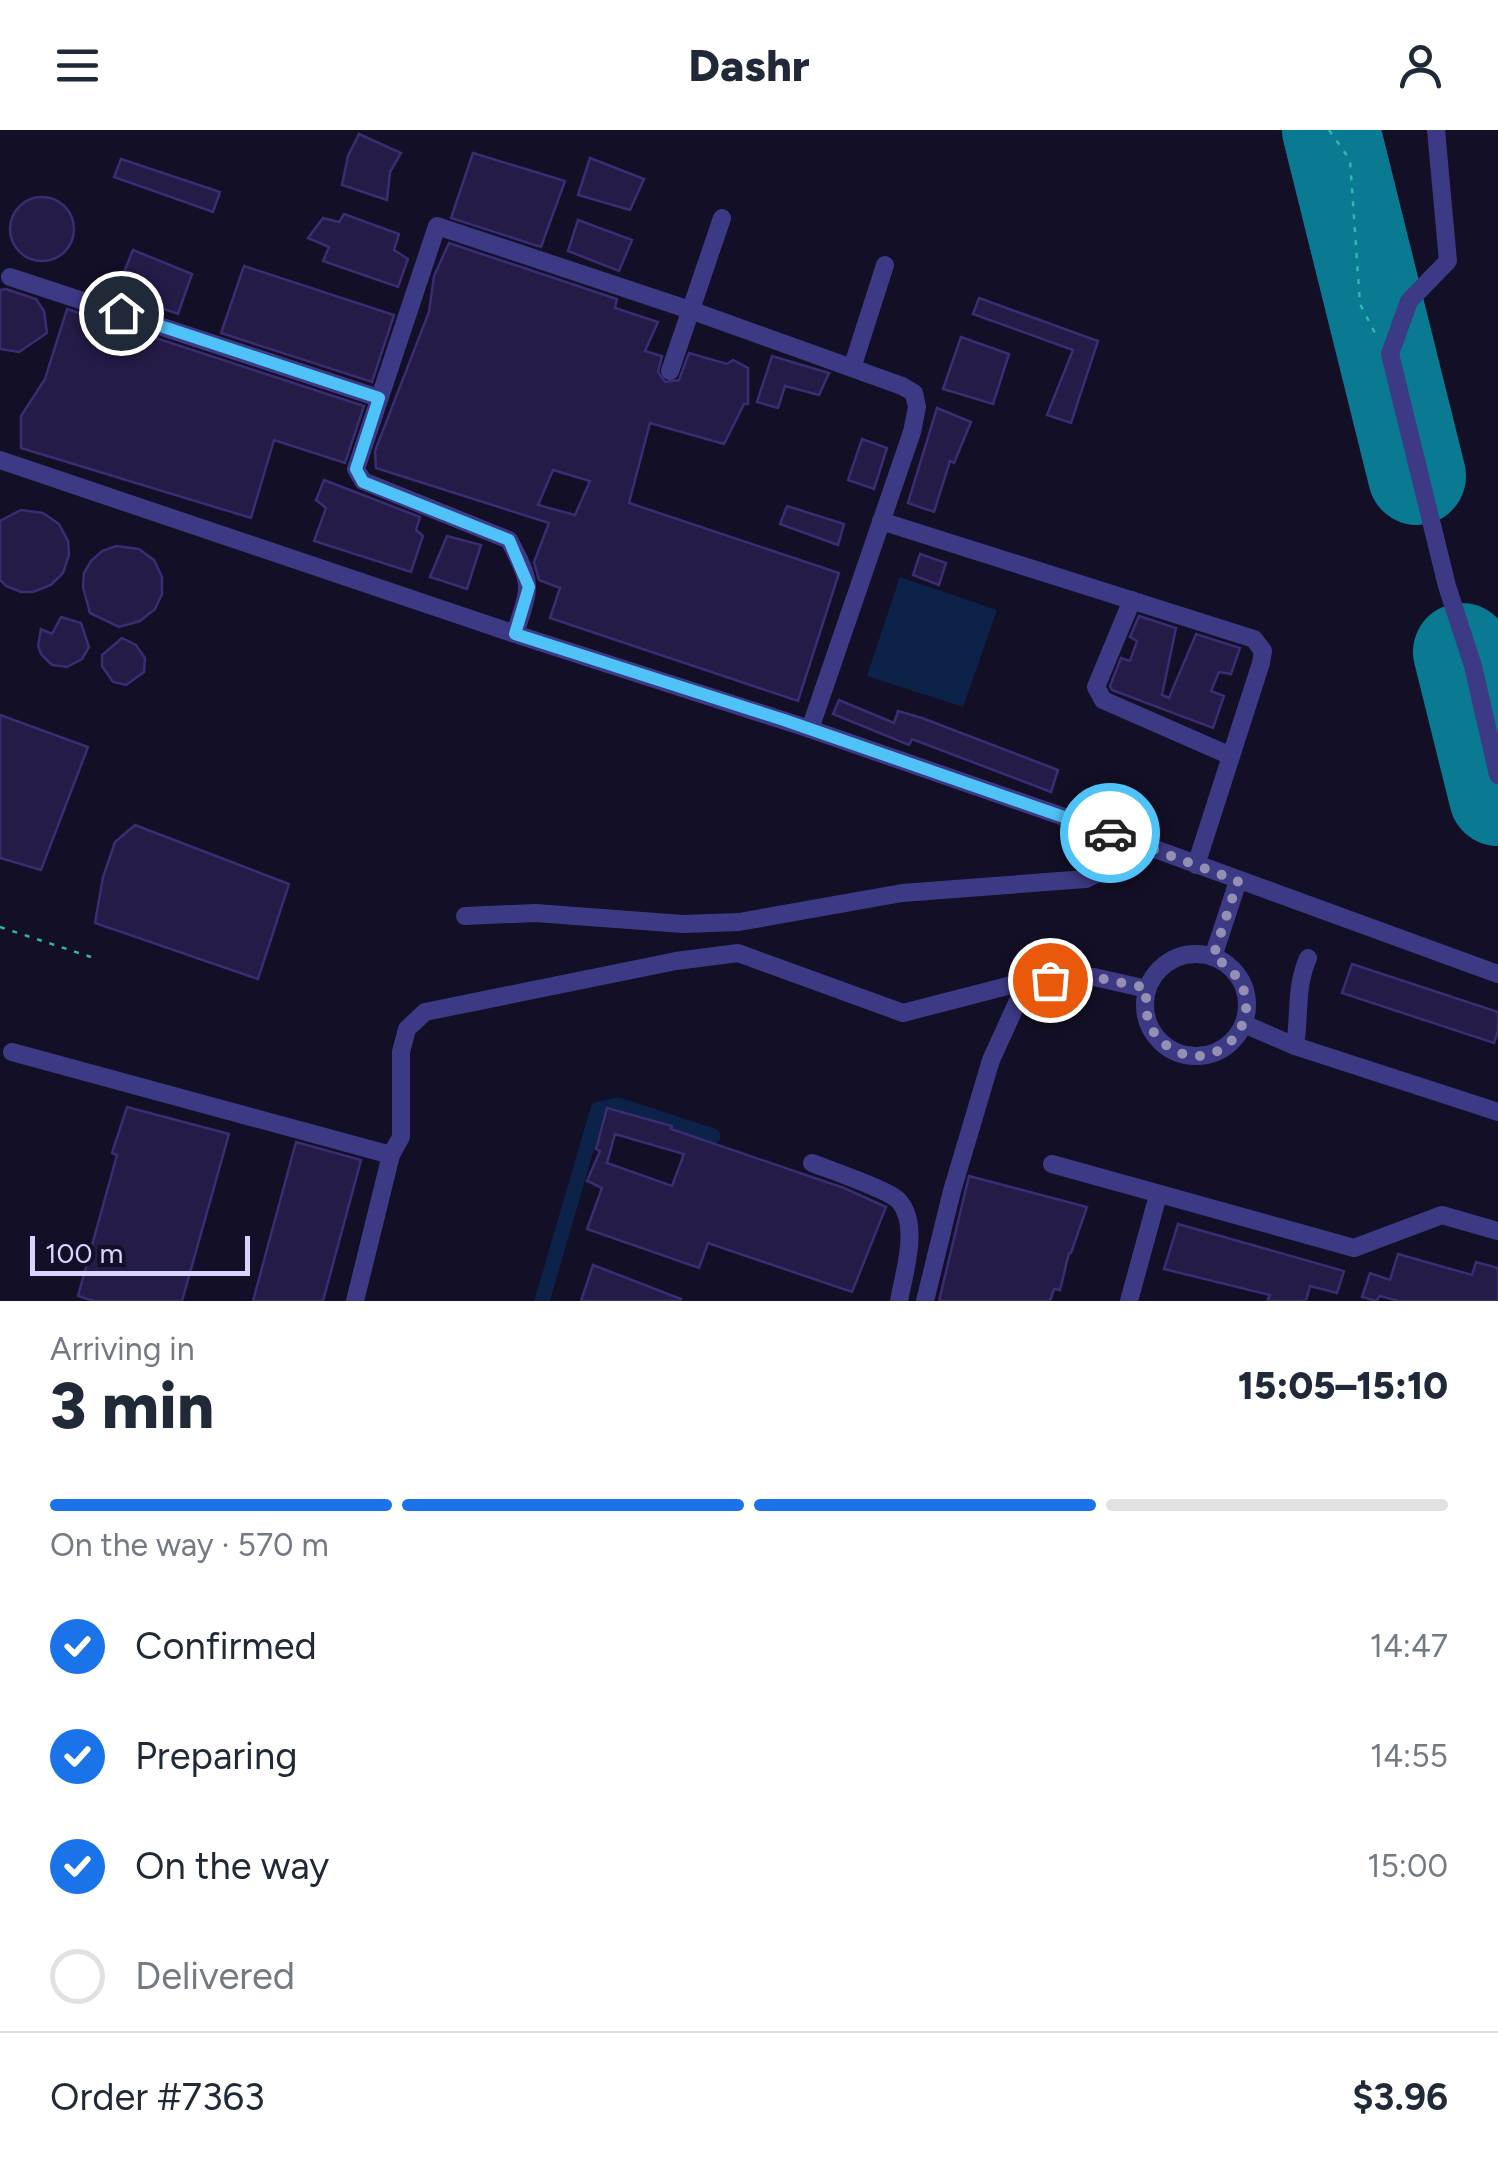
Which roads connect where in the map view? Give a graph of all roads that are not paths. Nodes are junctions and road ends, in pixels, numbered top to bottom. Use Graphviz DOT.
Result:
graph roads {
  1 [pos="1436,130"];
  2 [pos="722,218"];
  3 [pos="886,266"];
  4 [pos="10,277"];
  5 [pos="693,311"];
  6 [pos="852,368"];
  7 [pos="670,371"];
  8 [pos="379,398"];
  9 [pos="0,460"];
  10 [pos="881,521"];
  11 [pos="1132,600"];
  12 [pos="515,634"];
  13 [pos="810,728"];
  14 [pos="1231,756"];
  15 [pos="1498,775"];
  16 [pos="1122,837"];
  17 [pos="1196,865"];
  18 [pos="1238,881"];
  19 [pos="465,916"];
  20 [pos="1213,957"];
  21 [pos="1308,958"];
  22 [pos="1498,974"];
  23 [pos="1027,981"];
  24 [pos="1147,988"];
  25 [pos="1244,1024"];
  26 [pos="1296,1046"];
  27 [pos="12,1052"];
  28 [pos="1498,1112"];
  29 [pos="391,1156"];
  30 [pos="812,1163"];
  31 [pos="1052,1164"];
  32 [pos="1158,1195"];
  33 [pos="1498,1231"];
  34 [pos="355,1301"];
  35 [pos="899,1301"];
  36 [pos="925,1301"];
  37 [pos="1129,1301"];
  1 -- 15 [label="street"];
  2 -- 5 [label="street"];
  3 -- 6 [label="street"];
  4 -- 8 [label="street"];
  5 -- 6 [label="street"];
  5 -- 7 [label="street"];
  5 -- 8 [label="street"];
  6 -- 10 [label="street"];
  8 -- 12 [label="street"];
  9 -- 12 [label="street"];
  10 -- 11 [label="street"];
  10 -- 13 [label="street"];
  11 -- 14 [label="street"];
  11 -- 14 [label="street"];
  12 -- 13 [label="street"];
  13 -- 16 [label="street"];
  14 -- 17 [label="street"];
  16 -- 17 [label="street"];
  16 -- 19 [label="street"];
  17 -- 18 [label="street"];
  18 -- 20 [label="street"];
  18 -- 22 [label="street"];
  20 -- 24 [label="street"];
  20 -- 25 [label="street"];
  21 -- 26 [label="street"];
  23 -- 24 [label="street"];
  23 -- 29 [label="street"];
  23 -- 36 [label="street"];
  24 -- 25 [label="street"];
  25 -- 26 [label="street"];
  26 -- 28 [label="street"];
  27 -- 29 [label="street"];
  29 -- 34 [label="street"];
  30 -- 35 [label="street"];
  31 -- 32 [label="street"];
  32 -- 33 [label="street"];
  32 -- 37 [label="street"];
}
